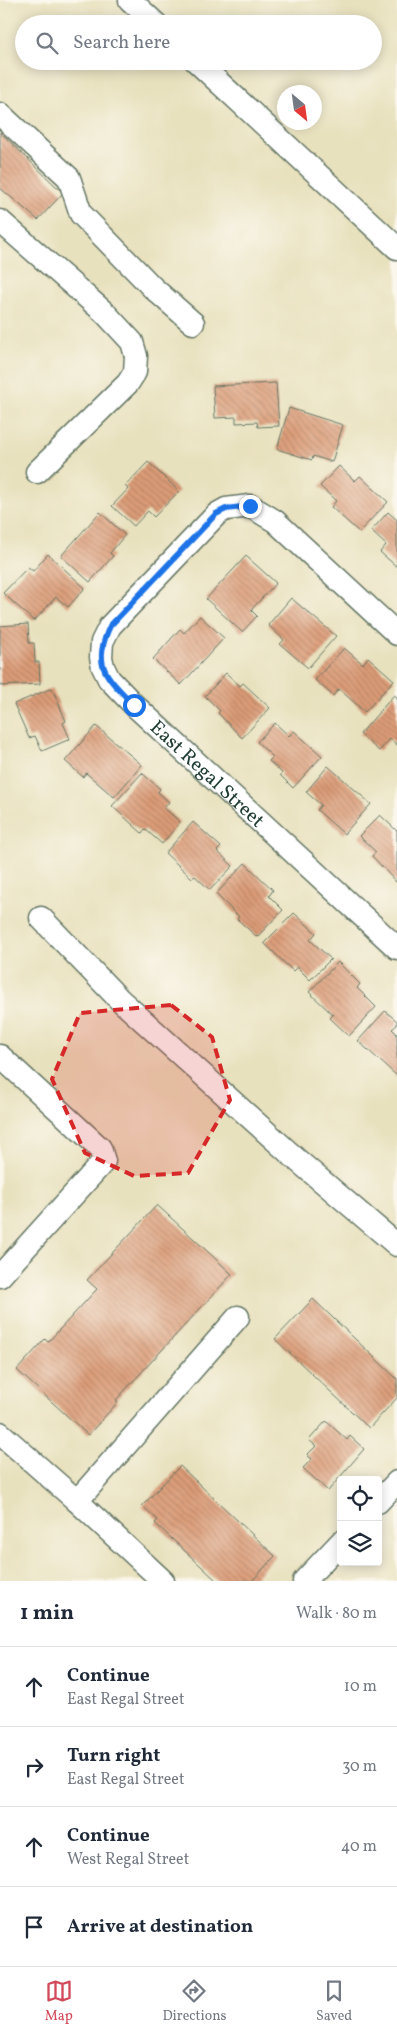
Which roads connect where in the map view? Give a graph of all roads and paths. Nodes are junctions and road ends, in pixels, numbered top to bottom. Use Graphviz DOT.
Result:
graph roads {
  1 [pos="130,0"];
  2 [pos="146,15"];
  3 [pos="206,70"];
  4 [pos="0,114"];
  5 [pos="0,220"];
  6 [pos="397,248"];
  7 [pos="193,323"];
  8 [pos="37,472"];
  9 [pos="397,634"];
  10 [pos="41,918"];
  11 [pos="397,948"];
  12 [pos="0,1056"];
  13 [pos="397,1245"];
  14 [pos="0,1276"];
  15 [pos="238,1316"];
  16 [pos="0,1433"];
  17 [pos="397,1482"];
  18 [pos="382,1498"];
  19 [pos="77,1500"];
  20 [pos="337,1546"];
  21 [pos="163,1581"];
  22 [pos="304,1581"];
  1 -- 2 [label="street"];
  3 -- 6 [label="street"];
  4 -- 7 [label="street"];
  5 -- 8 [label="street"];
  9 -- 11 [label="street, East Regal Street"];
  10 -- 13 [label="street"];
  12 -- 14 [label="street"];
  15 -- 19 [label="street"];
  16 -- 19 [label="street"];
  17 -- 18 [label="street"];
  19 -- 21 [label="street"];
  20 -- 22 [label="street"];
}
